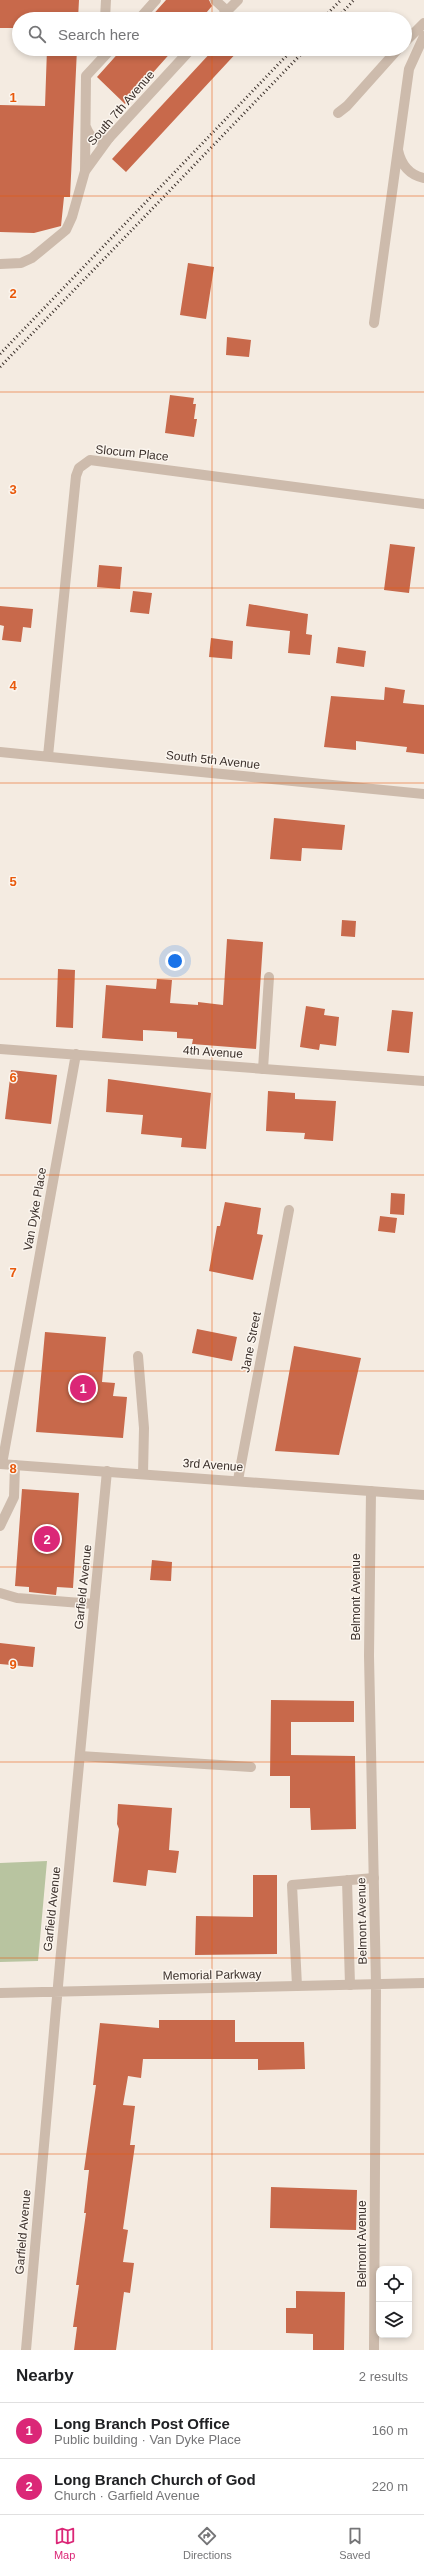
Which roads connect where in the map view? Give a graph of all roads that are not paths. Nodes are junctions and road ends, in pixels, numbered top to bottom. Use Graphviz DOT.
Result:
graph roads {
  1 [pos="106,0"];
  2 [pos="156,0"];
  3 [pos="215,0"];
  4 [pos="238,0"];
  5 [pos="227,11"];
  6 [pos="106,12"];
  7 [pos="145,12"];
  8 [pos="424,23"];
  9 [pos="412,35"];
  10 [pos="424,36"];
  11 [pos="102,56"];
  12 [pos="185,56"];
  13 [pos="392,56"];
  14 [pos="338,113"];
  15 [pos="86,127"];
  16 [pos="109,138"];
  17 [pos="397,148"];
  18 [pos="85,171"];
  19 [pos="424,178"];
  20 [pos="0,264"];
  21 [pos="374,323"];
  22 [pos="424,504"];
  23 [pos="0,752"];
  24 [pos="48,756"];
  25 [pos="424,794"];
  26 [pos="270,977"];
  27 [pos="0,1048"];
  28 [pos="76,1054"];
  29 [pos="263,1069"];
  30 [pos="424,1081"];
  31 [pos="289,1210"];
  32 [pos="138,1356"];
  33 [pos="1,1464"];
  34 [pos="15,1465"];
  35 [pos="107,1471"];
  36 [pos="143,1474"];
  37 [pos="238,1480"];
  38 [pos="371,1491"];
  39 [pos="424,1495"];
  40 [pos="0,1526"];
  41 [pos="0,1592"];
  42 [pos="94,1604"];
  43 [pos="80,1756"];
  44 [pos="251,1767"];
  45 [pos="374,1878"];
  46 [pos="347,1880"];
  47 [pos="424,1983"];
  48 [pos="350,1984"];
  49 [pos="376,1984"];
  50 [pos="297,1986"];
  51 [pos="57,1991"];
  52 [pos="0,1993"];
  53 [pos="26,2350"];
  54 [pos="374,2350"];
  1 -- 6 [label="street"];
  2 -- 7 [label="street"];
  3 -- 5 [label="street"];
  4 -- 5 [label="street"];
  8 -- 9 [label="street"];
  10 -- 17 [label="street"];
  11 -- 15 [label="street"];
  12 -- 16 [label="street, South 7th Avenue"];
  13 -- 14 [label="street"];
  15 -- 16 [label="street"];
  15 -- 18 [label="street"];
  16 -- 18 [label="street, South 7th Avenue"];
  17 -- 19 [label="street"];
  17 -- 21 [label="street"];
  18 -- 20 [label="street, South 7th Avenue"];
  22 -- 24 [label="street, Slocum Place"];
  23 -- 24 [label="street, South 5th Avenue"];
  24 -- 25 [label="street, South 5th Avenue"];
  26 -- 29 [label="street"];
  27 -- 28 [label="street, 4th Avenue"];
  28 -- 29 [label="street, 4th Avenue"];
  28 -- 33 [label="street, Van Dyke Place"];
  29 -- 30 [label="street, 4th Avenue"];
  31 -- 37 [label="street, Jane Street"];
  32 -- 36 [label="street"];
  33 -- 34 [label="street, 3rd Avenue"];
  34 -- 35 [label="street, 3rd Avenue"];
  34 -- 40 [label="street"];
  35 -- 36 [label="street, 3rd Avenue"];
  35 -- 42 [label="street, Garfield Avenue"];
  36 -- 37 [label="street, 3rd Avenue"];
  37 -- 38 [label="street, 3rd Avenue"];
  38 -- 39 [label="street, 3rd Avenue"];
  38 -- 45 [label="street, Belmont Avenue"];
  41 -- 42 [label="street"];
  42 -- 43 [label="street, Garfield Avenue"];
  43 -- 44 [label="street"];
  43 -- 51 [label="street, Garfield Avenue"];
  45 -- 46 [label="street"];
  45 -- 49 [label="street, Belmont Avenue"];
  46 -- 48 [label="street"];
  46 -- 50 [label="street"];
  47 -- 49 [label="street, Memorial Parkway"];
  48 -- 49 [label="street, Memorial Parkway"];
  48 -- 50 [label="street, Memorial Parkway"];
  49 -- 54 [label="street, Belmont Avenue"];
  50 -- 51 [label="street, Memorial Parkway"];
  51 -- 52 [label="street, Memorial Parkway"];
  51 -- 53 [label="street, Garfield Avenue"];
}
